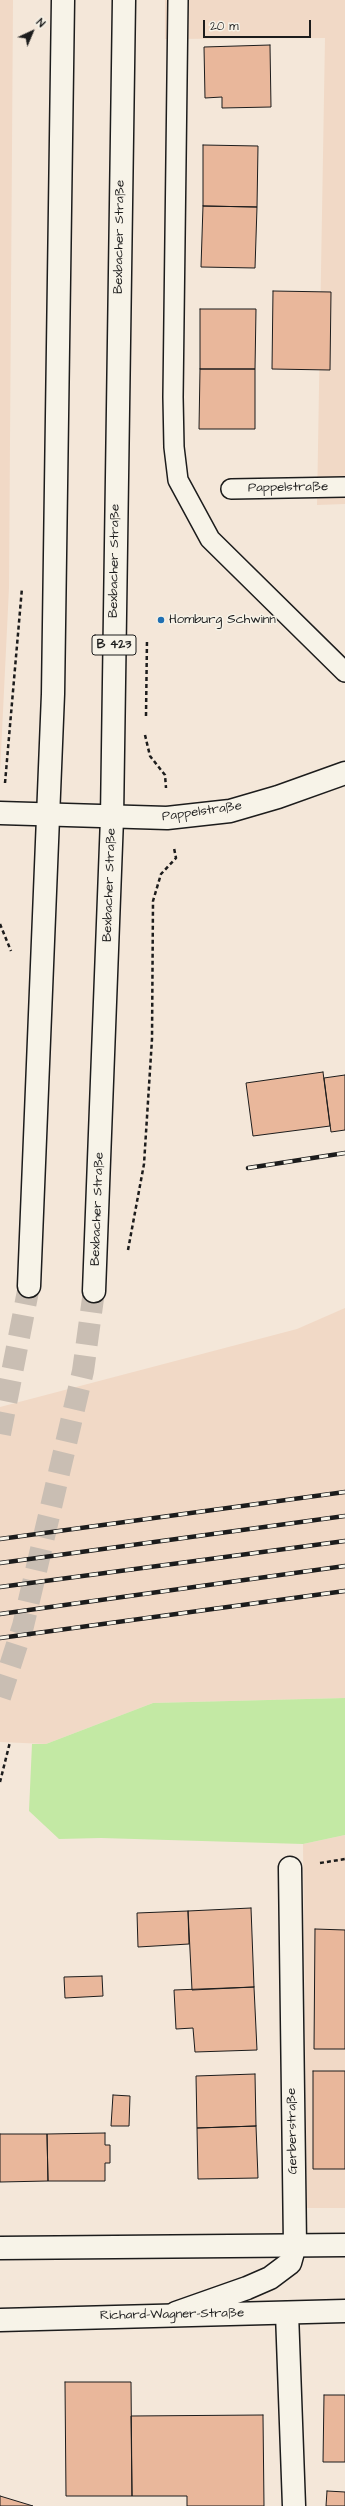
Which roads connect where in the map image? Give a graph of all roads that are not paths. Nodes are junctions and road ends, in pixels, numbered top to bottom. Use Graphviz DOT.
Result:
graph roads {
  1 [pos="62,0"];
  2 [pos="124,0"];
  3 [pos="178,0"];
  4 [pos="345,487"];
  5 [pos="231,489"];
  6 [pos="345,672"];
  7 [pos="345,773"];
  8 [pos="1,813"];
  9 [pos="47,815"];
  10 [pos="112,818"];
  11 [pos="29,1286"];
  12 [pos="94,1291"];
  13 [pos="290,1868"];
  14 [pos="295,2245"];
  15 [pos="345,2245"];
  16 [pos="4,2247"];
  17 [pos="345,2311"];
  18 [pos="287,2313"];
  19 [pos="172,2315"];
  20 [pos="0,2320"];
  21 [pos="294,2506"];
  1 -- 9 [label="main road"];
  2 -- 10 [label="main road, Bexbacher Straße / B 423"];
  3 -- 6 [label="lane"];
  4 -- 5 [label="lane, Pappelstraße"];
  7 -- 10 [label="main road, Pappelstraße"];
  8 -- 9 [label="main road, Pappelstraße"];
  9 -- 10 [label="main road, Pappelstraße"];
  9 -- 11 [label="main road"];
  10 -- 12 [label="main road, Bexbacher Straße / B 423"];
  13 -- 14 [label="main road, Gerberstraße"];
  14 -- 15 [label="main road"];
  14 -- 16 [label="main road"];
  14 -- 19 [label="main road, Gerberstraße"];
  17 -- 18 [label="main road, Richard-Wagner-Straße"];
  18 -- 19 [label="main road, Richard-Wagner-Straße"];
  18 -- 21 [label="main road"];
  19 -- 20 [label="main road, Richard-Wagner-Straße"];
}
